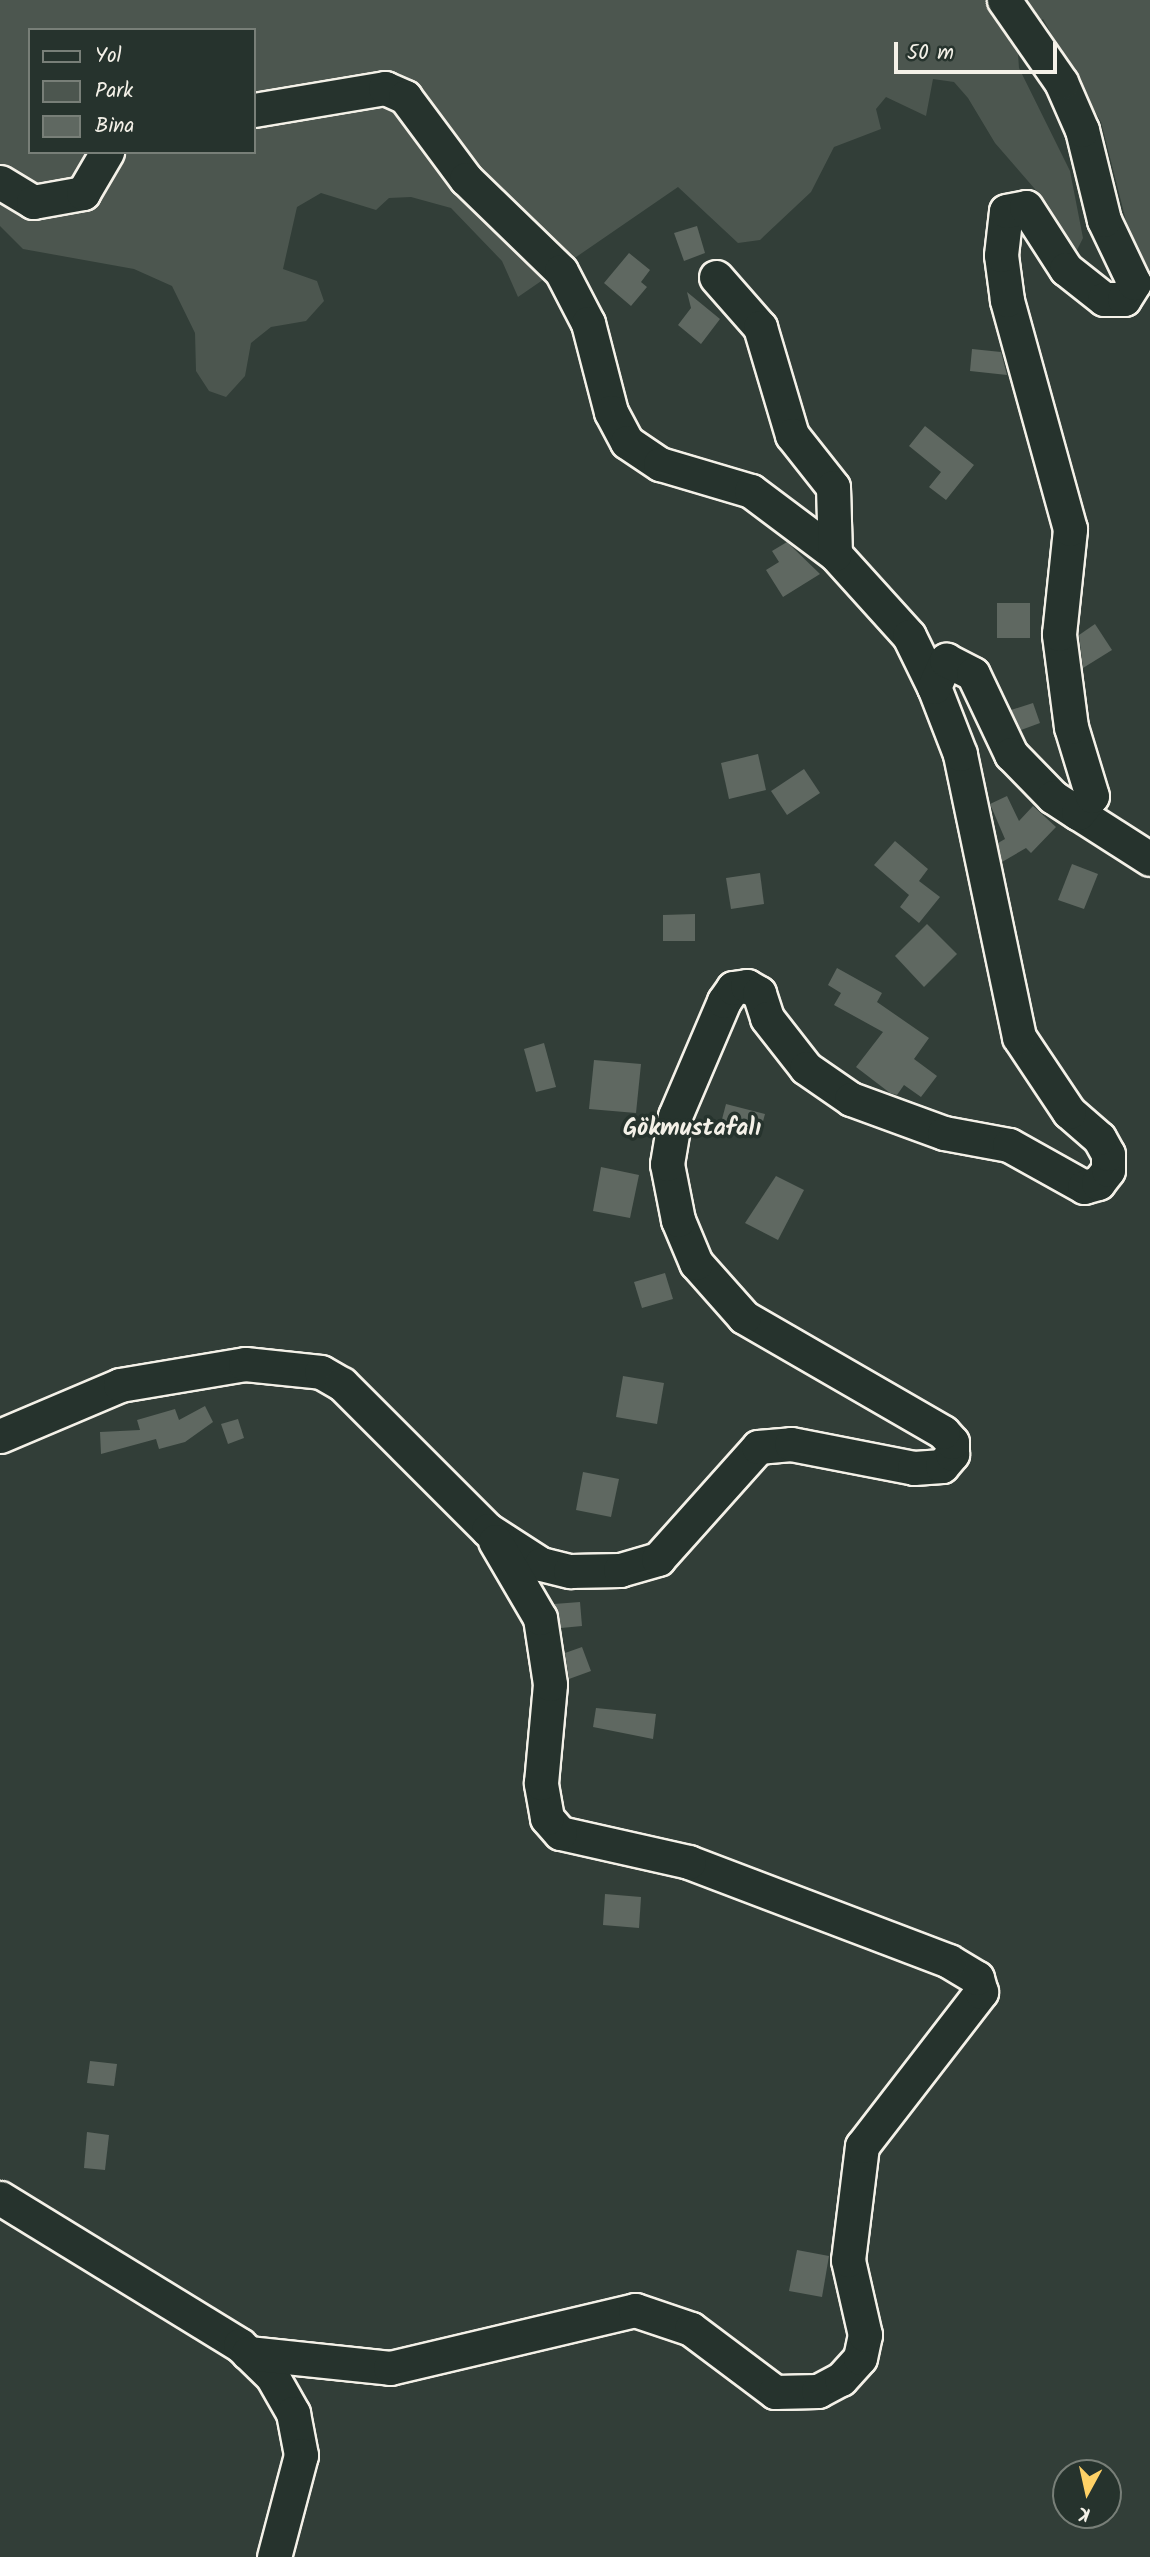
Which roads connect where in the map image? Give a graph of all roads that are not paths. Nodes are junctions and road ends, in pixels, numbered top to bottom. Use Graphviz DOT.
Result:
graph roads {
  1 [pos="1004,0"];
  2 [pos="256,110"];
  3 [pos="106,154"];
  4 [pos="0,182"];
  5 [pos="716,277"];
  6 [pos="835,554"];
  7 [pos="934,687"];
  8 [pos="1078,813"];
  9 [pos="1150,859"];
  10 [pos="0,1436"];
  11 [pos="488,1530"];
  12 [pos="0,2198"];
  13 [pos="248,2353"];
  14 [pos="274,2553"];
  1 -- 8 [label="street"];
  2 -- 6 [label="street"];
  3 -- 4 [label="street"];
  5 -- 6 [label="street"];
  6 -- 7 [label="street"];
  7 -- 8 [label="street"];
  7 -- 11 [label="street"];
  8 -- 9 [label="street"];
  10 -- 11 [label="street"];
  11 -- 13 [label="street"];
  12 -- 13 [label="street"];
  13 -- 14 [label="street"];
}
